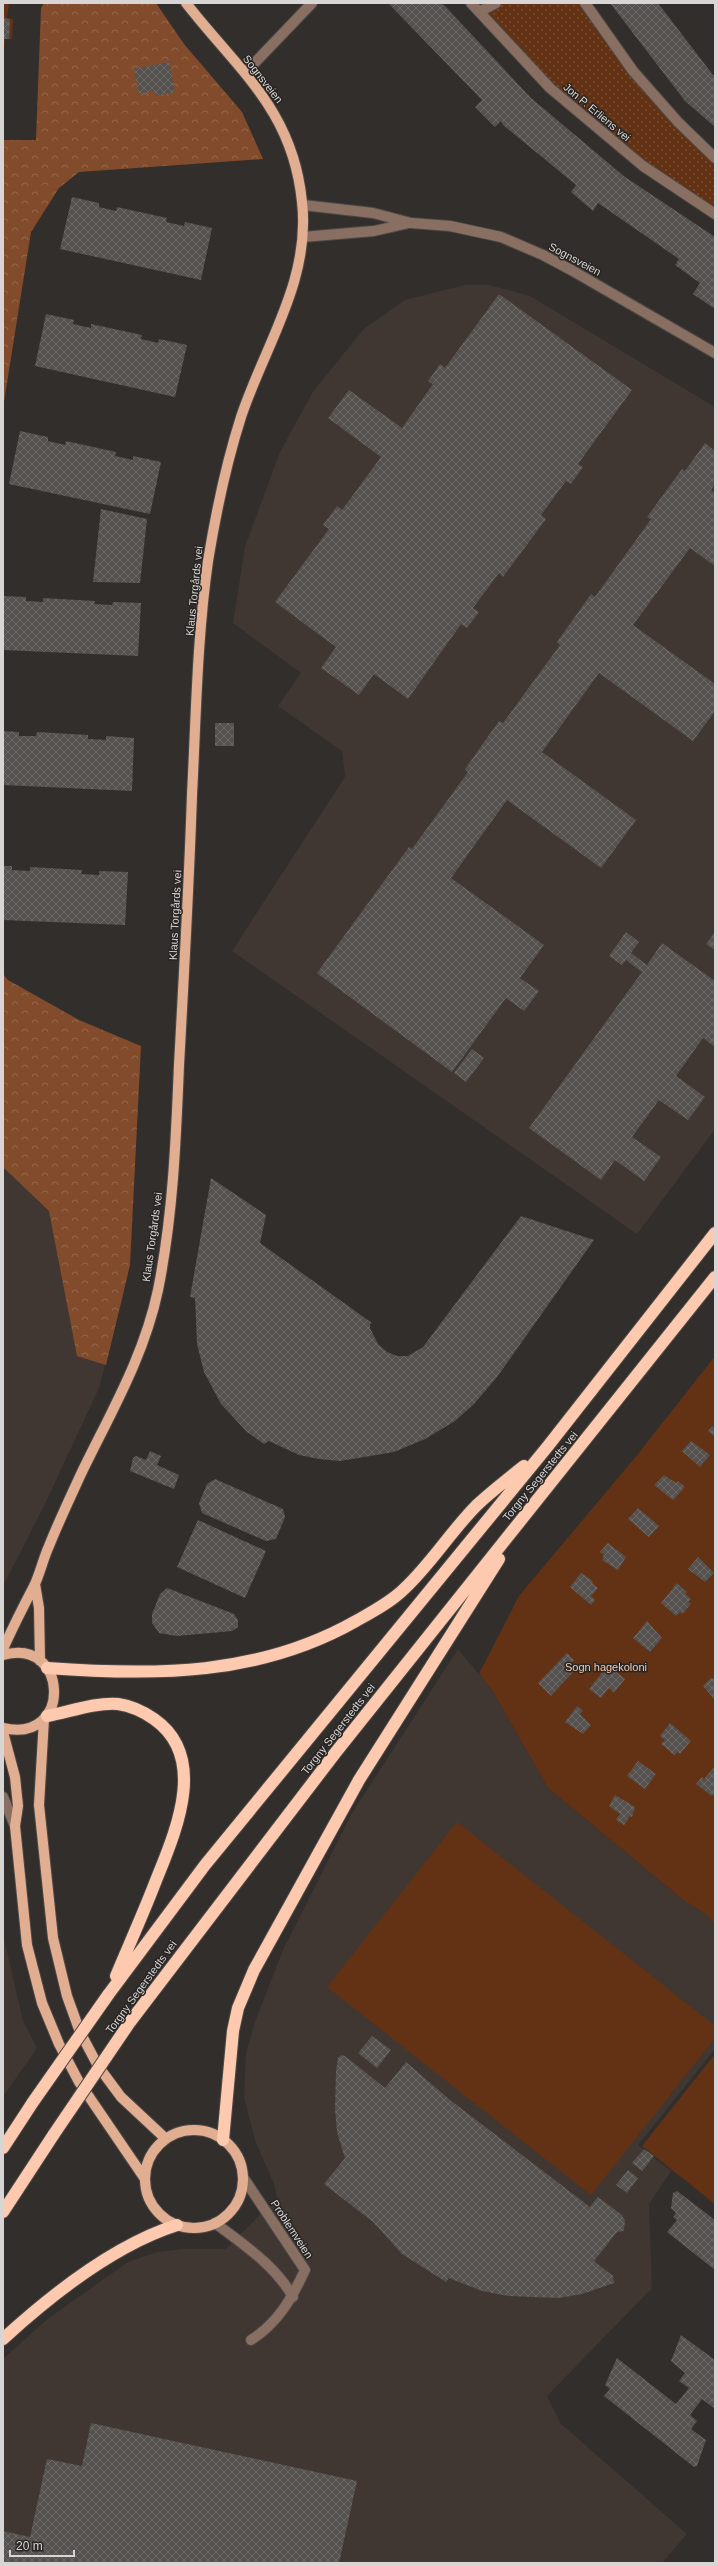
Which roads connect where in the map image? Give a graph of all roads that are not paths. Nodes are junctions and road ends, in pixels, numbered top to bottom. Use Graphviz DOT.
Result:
graph roads {
  1 [pos="186,3"];
  2 [pos="312,3"];
  3 [pos="471,3"];
  4 [pos="496,3"];
  5 [pos="585,3"];
  6 [pos="479,12"];
  7 [pos="245,72"];
  8 [pos="715,158"];
  9 [pos="303,205"];
  10 [pos="715,214"];
  11 [pos="411,223"];
  12 [pos="303,237"];
  13 [pos="715,353"];
  14 [pos="715,1233"];
  15 [pos="715,1277"];
  16 [pos="548,1446"];
  17 [pos="534,1505"];
  18 [pos="36,1584"];
  19 [pos="3,1649"];
  20 [pos="3,1655"];
  21 [pos="43,1664"];
  22 [pos="45,1718"];
  23 [pos="3,1728"];
  24 [pos="3,1732"];
  25 [pos="3,1797"];
  26 [pos="15,1826"];
  27 [pos="111,1989"];
  28 [pos="166,2139"];
  29 [pos="223,2140"];
  30 [pos="3,2148"];
  31 [pos="243,2177"];
  32 [pos="144,2179"];
  33 [pos="3,2212"];
  34 [pos="215,2223"];
  35 [pos="177,2225"];
  36 [pos="293,2297"];
  37 [pos="3,2339"];
  38 [pos="251,2340"];
  1 -- 7 [label="main road, Sognsveien"];
  2 -- 7 [label="street"];
  3 -- 6 [label="street, Jon P. Erliens vei"];
  4 -- 6 [label="street"];
  5 -- 8 [label="street"];
  6 -- 10 [label="street, Jon P. Erliens vei"];
  7 -- 9 [label="main road, Sognsveien"];
  9 -- 11 [label="street, Sognsveien"];
  9 -- 12 [label="main road, Sognsveien"];
  11 -- 12 [label="street, Sognsveien"];
  11 -- 13 [label="street, Sognsveien"];
  12 -- 18 [label="main road, Klaus Torgårds vei"];
  14 -- 16 [label="highway, Torgny Segerstedts vei"];
  15 -- 17 [label="highway, Torgny Segerstedts vei"];
  16 -- 21 [label="highway"];
  16 -- 27 [label="highway, Torgny Segerstedts vei"];
  17 -- 29 [label="highway"];
  17 -- 33 [label="highway, Torgny Segerstedts vei, bridge"];
  18 -- 19 [label="main road, Klaus Torgårds vei"];
  18 -- 21 [label="main road, Klaus Torgårds vei"];
  20 -- 21 [label="main road"];
  21 -- 22 [label="main road"];
  22 -- 23 [label="main road"];
  22 -- 27 [label="highway"];
  22 -- 28 [label="main road"];
  24 -- 26 [label="main road"];
  25 -- 26 [label="street"];
  26 -- 32 [label="main road"];
  27 -- 30 [label="highway, Torgny Segerstedts vei, bridge"];
  28 -- 29 [label="main road"];
  28 -- 32 [label="main road"];
  29 -- 31 [label="main road"];
  31 -- 34 [label="main road"];
  31 -- 36 [label="street, Problemveien"];
  32 -- 35 [label="main road"];
  34 -- 35 [label="main road"];
  34 -- 36 [label="street"];
  35 -- 37 [label="highway"];
  36 -- 38 [label="street, Problemveien"];
}
